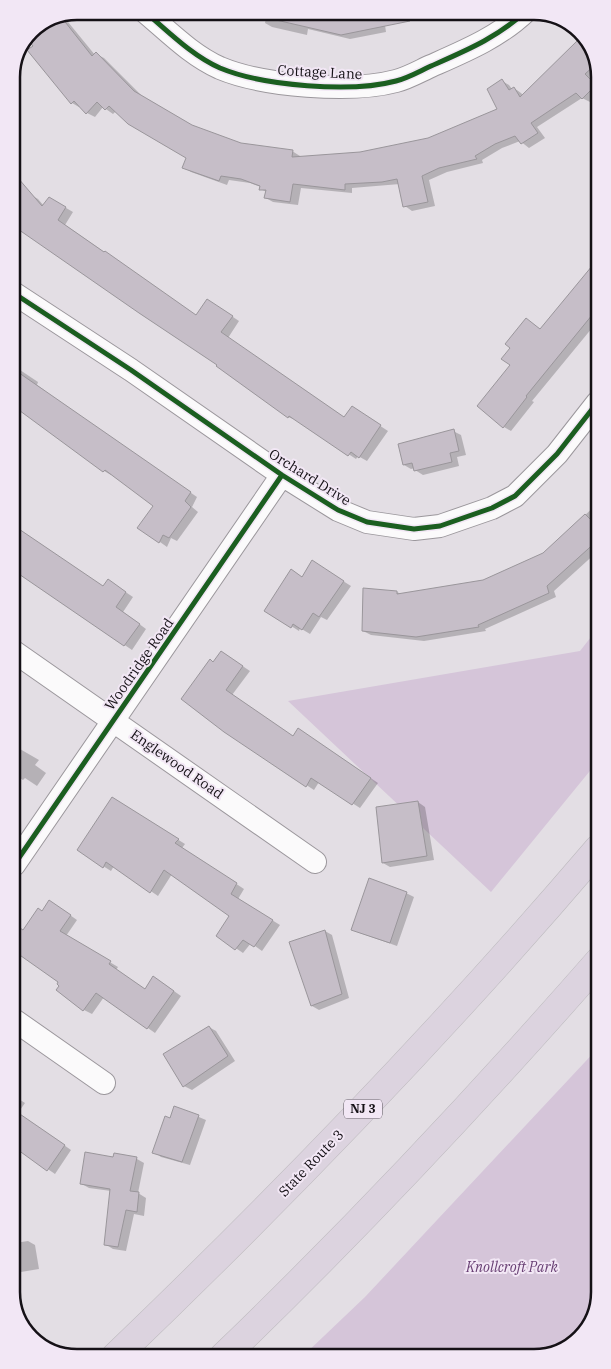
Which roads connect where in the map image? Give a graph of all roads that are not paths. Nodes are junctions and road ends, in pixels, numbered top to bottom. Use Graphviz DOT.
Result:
graph roads {
  1 [pos="155,20"];
  2 [pos="514,20"];
  3 [pos="20,297"];
  4 [pos="591,411"];
  5 [pos="282,475"];
  6 [pos="20,656"];
  7 [pos="114,720"];
  8 [pos="20,856"];
  9 [pos="591,857"];
  10 [pos="315,862"];
  11 [pos="591,970"];
  12 [pos="20,1024"];
  13 [pos="104,1083"];
  14 [pos="123,1349"];
  15 [pos="230,1349"];
  1 -- 2 [label="street, Cottage Lane"];
  3 -- 5 [label="street, Orchard Drive"];
  4 -- 5 [label="street, Orchard Drive"];
  5 -- 7 [label="street, Woodridge Road"];
  6 -- 7 [label="street, Englewood Road"];
  7 -- 8 [label="street, Woodridge Road"];
  7 -- 10 [label="street, Englewood Road"];
  9 -- 14 [label="highway, State Route 3 / NJ 3"];
  11 -- 15 [label="highway"];
  12 -- 13 [label="street"];
}
